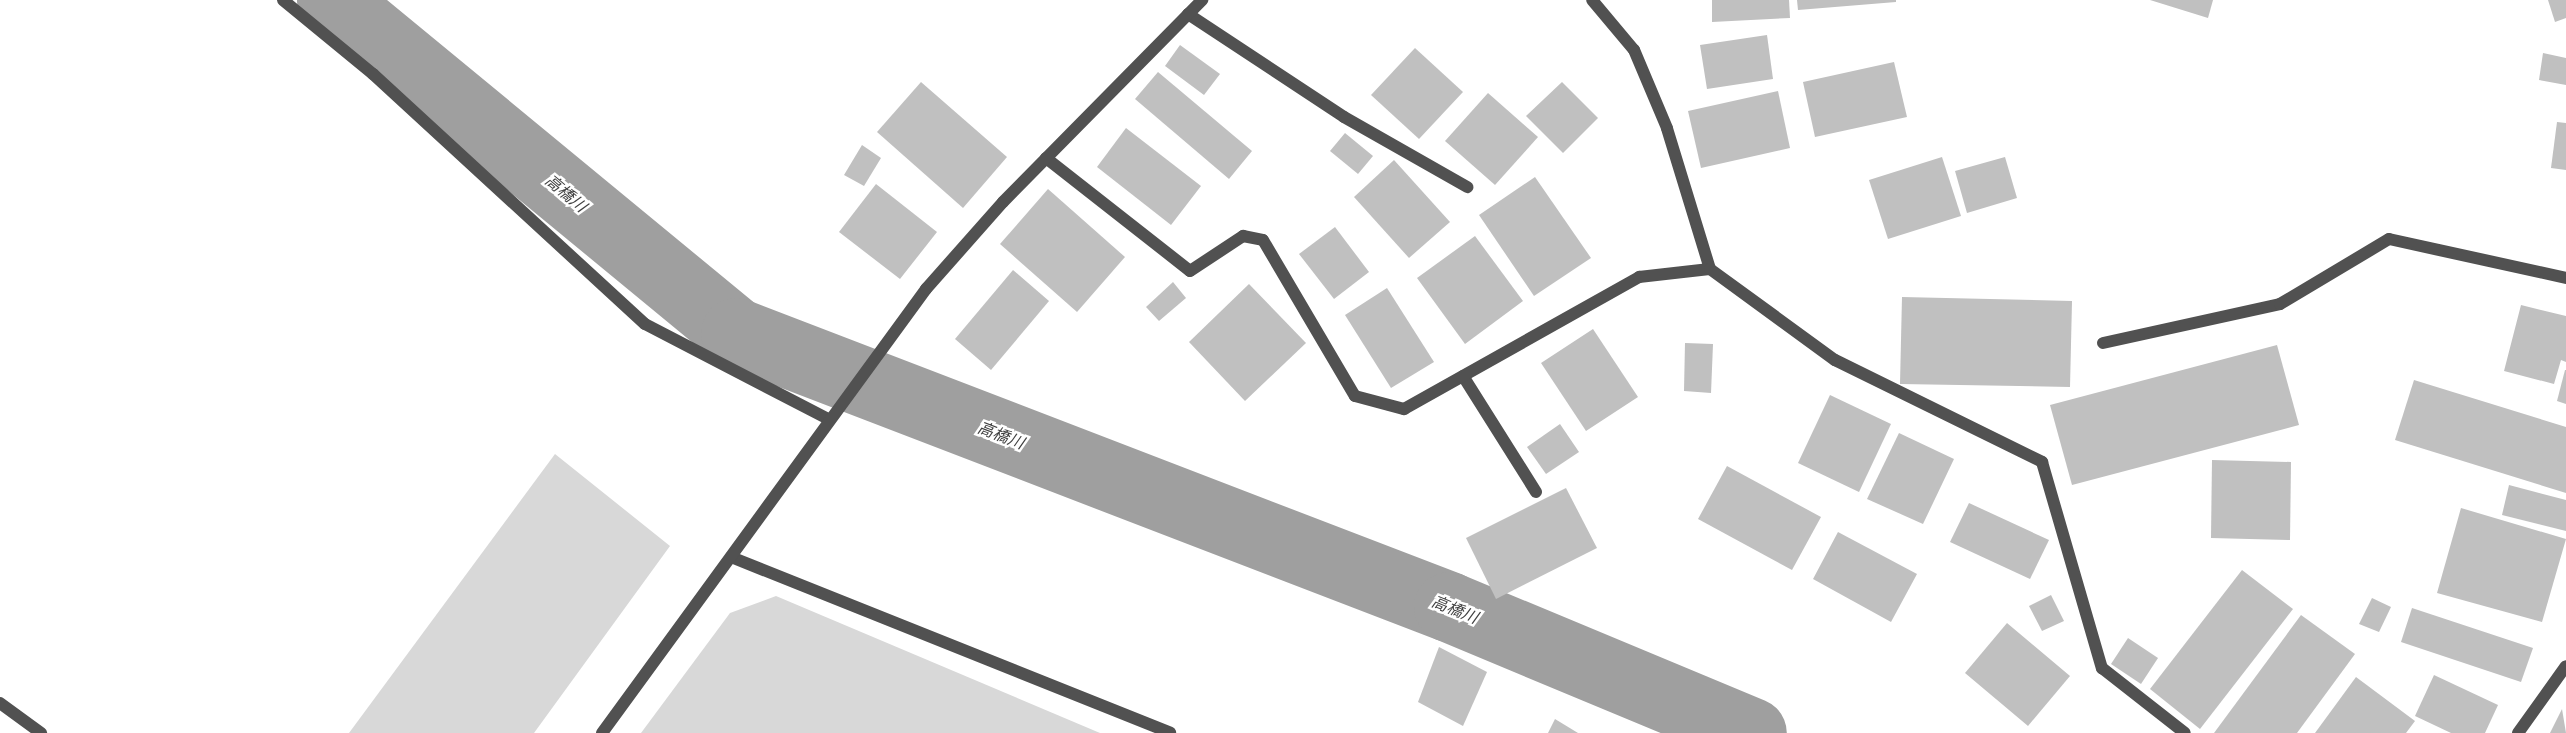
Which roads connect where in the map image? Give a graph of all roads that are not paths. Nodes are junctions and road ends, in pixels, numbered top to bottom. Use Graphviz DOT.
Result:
graph roads {
  1 [pos="283,0"];
  2 [pos="1202,0"];
  3 [pos="1592,0"];
  4 [pos="1188,15"];
  5 [pos="1046,158"];
  6 [pos="1467,187"];
  7 [pos="1710,269"];
  8 [pos="2566,278"];
  9 [pos="2103,343"];
  10 [pos="1463,376"];
  11 [pos="830,420"];
  12 [pos="1536,492"];
  13 [pos="730,557"];
  14 [pos="2566,666"];
  15 [pos="0,703"];
  16 [pos="41,733"];
  17 [pos="602,733"];
  18 [pos="1170,733"];
  19 [pos="2184,733"];
  20 [pos="2518,733"];
  1 -- 11 [label="street"];
  2 -- 4 [label="street"];
  3 -- 7 [label="street"];
  4 -- 5 [label="street"];
  4 -- 6 [label="street"];
  5 -- 10 [label="street"];
  5 -- 11 [label="street"];
  7 -- 10 [label="street"];
  7 -- 19 [label="street"];
  8 -- 9 [label="street"];
  10 -- 12 [label="street"];
  11 -- 13 [label="street"];
  13 -- 17 [label="street"];
  13 -- 18 [label="street"];
  14 -- 20 [label="street"];
  15 -- 16 [label="street"];
}
